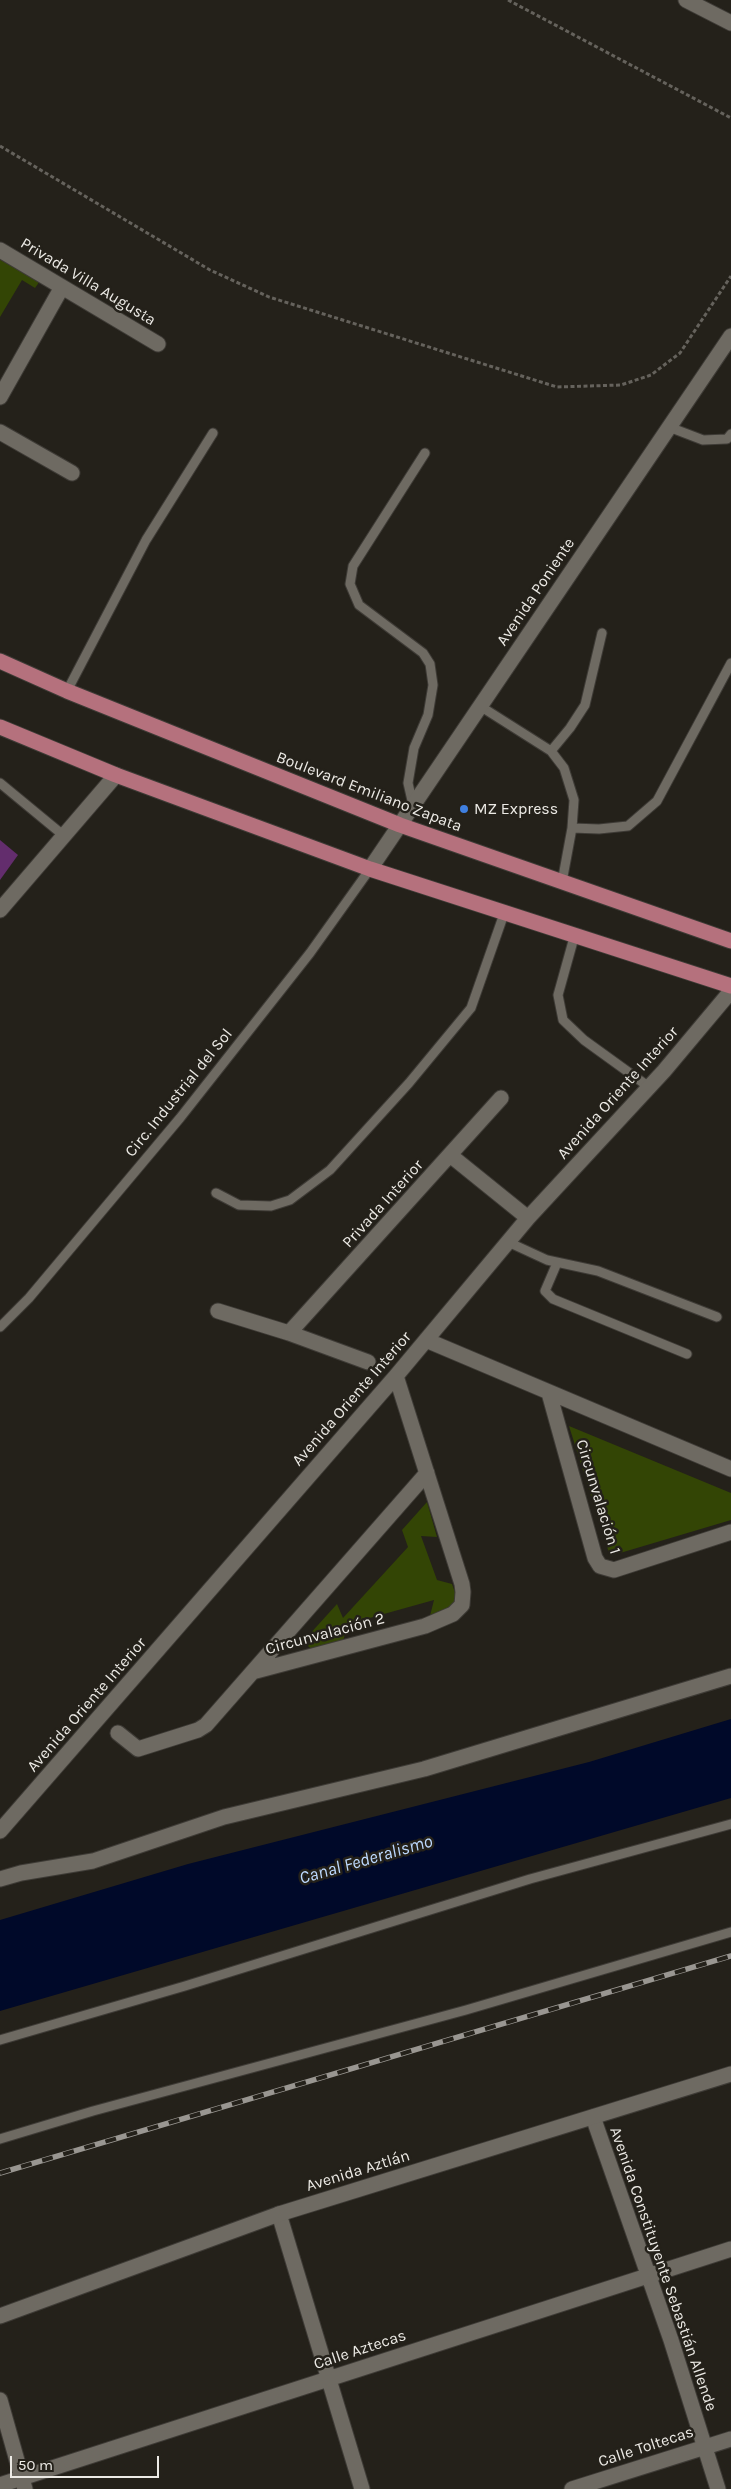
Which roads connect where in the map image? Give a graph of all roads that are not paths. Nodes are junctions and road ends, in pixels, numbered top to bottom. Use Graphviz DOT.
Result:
graph roads {
  1 [pos="686,0"];
  2 [pos="731,23"];
  3 [pos="0,250"];
  4 [pos="62,287"];
  5 [pos="731,336"];
  6 [pos="158,344"];
  7 [pos="0,397"];
  8 [pos="669,427"];
  9 [pos="0,432"];
  10 [pos="213,433"];
  11 [pos="731,434"];
  12 [pos="426,453"];
  13 [pos="72,473"];
  14 [pos="602,632"];
  15 [pos="0,661"];
  16 [pos="731,663"];
  17 [pos="67,691"];
  18 [pos="480,706"];
  19 [pos="0,726"];
  20 [pos="551,751"];
  21 [pos="116,775"];
  22 [pos="0,784"];
  23 [pos="413,805"];
  24 [pos="400,825"];
  25 [pos="572,828"];
  26 [pos="63,835"];
  27 [pos="370,869"];
  28 [pos="562,882"];
  29 [pos="0,910"];
  30 [pos="505,911"];
  31 [pos="575,934"];
  32 [pos="731,941"];
  33 [pos="731,986"];
  34 [pos="731,991"];
  35 [pos="649,1087"];
  36 [pos="501,1098"];
  37 [pos="450,1156"];
  38 [pos="216,1193"];
  39 [pos="528,1218"];
  40 [pos="508,1242"];
  41 [pos="557,1263"];
  42 [pos="218,1311"];
  43 [pos="718,1317"];
  44 [pos="0,1327"];
  45 [pos="289,1333"];
  46 [pos="426,1340"];
  47 [pos="687,1354"];
  48 [pos="368,1362"];
  49 [pos="396,1376"];
  50 [pos="549,1393"];
  51 [pos="731,1468"];
  52 [pos="427,1473"];
  53 [pos="731,1532"];
  54 [pos="256,1671"];
  55 [pos="731,1676"];
  56 [pos="118,1733"];
  57 [pos="731,1824"];
  58 [pos="0,1831"];
  59 [pos="0,1879"];
  60 [pos="731,1932"];
  61 [pos="0,2040"];
  62 [pos="731,2074"];
  63 [pos="592,2117"];
  64 [pos="0,2139"];
  65 [pos="278,2214"];
  66 [pos="731,2249"];
  67 [pos="648,2275"];
  68 [pos="0,2316"];
  69 [pos="329,2378"];
  70 [pos="0,2400"];
  71 [pos="731,2439"];
  72 [pos="705,2447"];
  73 [pos="24,2483"];
  74 [pos="0,2485"];
  75 [pos="362,2489"];
  76 [pos="572,2489"];
  77 [pos="718,2489"];
  1 -- 2 [label="street"];
  3 -- 4 [label="street, Privada Villa Augusta"];
  4 -- 6 [label="street, Privada Villa Augusta"];
  4 -- 7 [label="street"];
  5 -- 8 [label="street, Avenida Poniente"];
  8 -- 11 [label="lane"];
  8 -- 18 [label="street, Avenida Poniente"];
  9 -- 13 [label="street"];
  10 -- 17 [label="lane"];
  12 -- 23 [label="lane"];
  14 -- 20 [label="lane"];
  15 -- 17 [label="main road, Boulevard Emiliano Zapata"];
  16 -- 25 [label="lane"];
  17 -- 24 [label="main road, Boulevard Emiliano Zapata"];
  18 -- 20 [label="lane"];
  18 -- 23 [label="street, Avenida Poniente"];
  19 -- 21 [label="main road"];
  20 -- 25 [label="lane"];
  21 -- 26 [label="street"];
  21 -- 27 [label="main road"];
  22 -- 26 [label="lane"];
  23 -- 24 [label="street, Avenida Poniente"];
  24 -- 27 [label="street, Avenida Poniente"];
  24 -- 28 [label="main road, Boulevard Emiliano Zapata"];
  25 -- 28 [label="lane"];
  26 -- 29 [label="street"];
  27 -- 30 [label="main road"];
  27 -- 44 [label="lane, Circ. Industrial del Sol"];
  28 -- 32 [label="main road, Boulevard Emiliano Zapata"];
  30 -- 31 [label="main road"];
  30 -- 38 [label="lane"];
  31 -- 33 [label="main road"];
  31 -- 35 [label="lane"];
  34 -- 35 [label="street, Avenida Oriente Interior"];
  35 -- 39 [label="street, Avenida Oriente Interior"];
  36 -- 37 [label="street, Privada Interior"];
  37 -- 39 [label="street"];
  37 -- 45 [label="street, Privada Interior"];
  39 -- 40 [label="street, Avenida Oriente Interior"];
  40 -- 41 [label="lane"];
  40 -- 46 [label="street, Avenida Oriente Interior"];
  41 -- 43 [label="lane"];
  41 -- 47 [label="lane"];
  42 -- 45 [label="street"];
  45 -- 48 [label="street"];
  46 -- 49 [label="street, Avenida Oriente Interior"];
  46 -- 50 [label="street"];
  49 -- 52 [label="street, Circunvalación 2"];
  49 -- 58 [label="street, Avenida Oriente Interior"];
  50 -- 51 [label="street"];
  50 -- 53 [label="street, Circunvalación 1"];
  52 -- 54 [label="street, Circunvalación 2"];
  52 -- 54 [label="street, Circunvalación 2"];
  54 -- 56 [label="street"];
  55 -- 59 [label="street"];
  57 -- 61 [label="lane"];
  60 -- 64 [label="lane"];
  62 -- 63 [label="street, Avenida Aztlán"];
  63 -- 65 [label="street, Avenida Aztlán"];
  63 -- 67 [label="street, Avenida Constituyente Sebastián Allende"];
  65 -- 68 [label="street, Avenida Aztlán"];
  65 -- 69 [label="street"];
  66 -- 67 [label="street, Calle Aztecas"];
  67 -- 69 [label="street, Calle Aztecas"];
  67 -- 72 [label="street, Avenida Constituyente Sebastián Allende"];
  69 -- 73 [label="street, Calle Aztecas"];
  69 -- 75 [label="street"];
  70 -- 73 [label="street"];
  71 -- 72 [label="street, Calle Toltecas"];
  72 -- 76 [label="street, Calle Toltecas"];
  72 -- 77 [label="street, Avenida Constituyente Sebastián Allende"];
  73 -- 74 [label="street, Calle Aztecas"];
}
